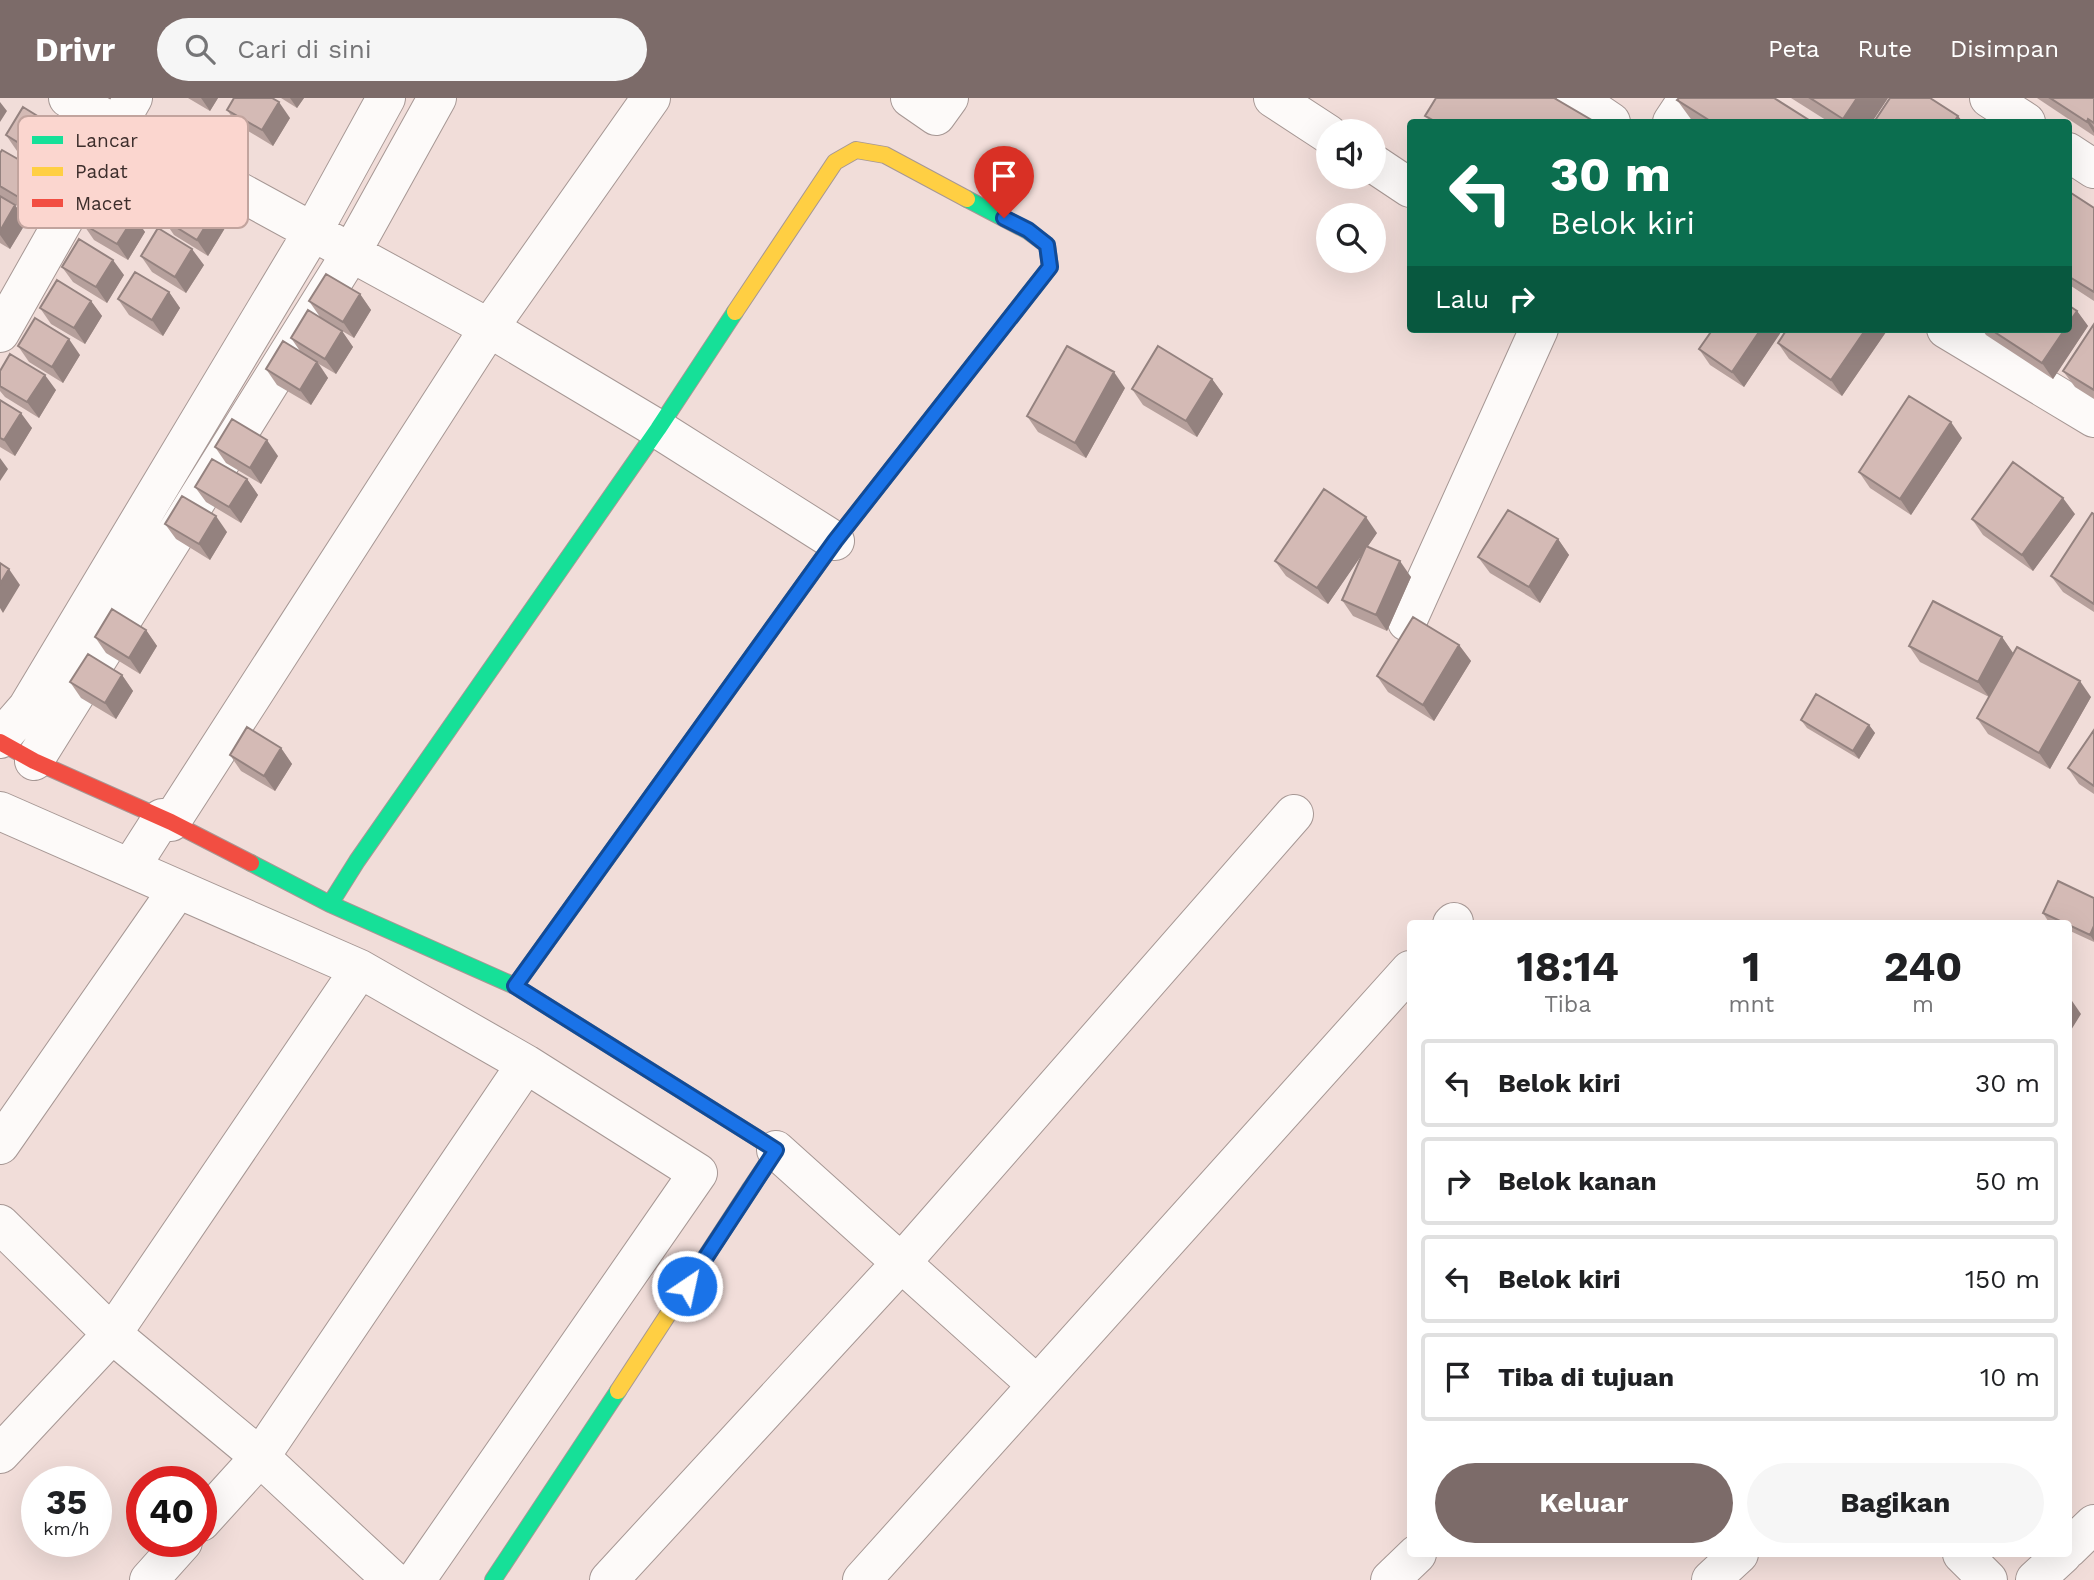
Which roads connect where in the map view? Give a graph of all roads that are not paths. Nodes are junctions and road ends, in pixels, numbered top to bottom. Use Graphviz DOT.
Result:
graph roads {
  1 [pos="68,98"];
  2 [pos="386,98"];
  3 [pos="438,98"];
  4 [pos="651,98"];
  5 [pos="910,98"];
  6 [pos="949,98"];
  7 [pos="1273,98"];
  8 [pos="1576,98"];
  9 [pos="1688,98"];
  10 [pos="1989,98"];
  11 [pos="125,111"];
  12 [pos="1607,119"];
  13 [pos="1674,119"];
  14 [pos="2020,119"];
  15 [pos="1316,126"];
  16 [pos="2072,155"];
  17 [pos="2094,169"];
  18 [pos="1386,172"];
  19 [pos="1407,186"];
  20 [pos="248,190"];
  21 [pos="59,228"];
  22 [pos="313,231"];
  23 [pos="351,253"];
  24 [pos="489,328"];
  25 [pos="1537,333"];
  26 [pos="1953,333"];
  27 [pos="0,334"];
  28 [pos="2094,418"];
  29 [pos="658,429"];
  30 [pos="166,475"];
  31 [pos="198,498"];
  32 [pos="835,541"];
  33 [pos="1407,622"];
  34 [pos="0,741"];
  35 [pos="34,761"];
  36 [pos="0,811"];
  37 [pos="1294,814"];
  38 [pos="166,820"];
  39 [pos="222,849"];
  40 [pos="130,868"];
  41 [pos="186,892"];
  42 [pos="330,904"];
  43 [pos="360,969"];
  44 [pos="1407,973"];
  45 [pos="515,986"];
  46 [pos="526,1064"];
  47 [pos="0,1144"];
  48 [pos="776,1150"];
  49 [pos="0,1224"];
  50 [pos="901,1263"];
  51 [pos="112,1334"];
  52 [pos="1037,1385"];
  53 [pos="0,1454"];
  54 [pos="260,1457"];
  55 [pos="217,1504"];
  56 [pos="2094,1524"];
  57 [pos="2072,1545"];
  58 [pos="170,1557"];
  59 [pos="1414,1557"];
  60 [pos="1736,1557"];
  61 [pos="1965,1557"];
  62 [pos="2060,1557"];
  63 [pos="149,1580"];
  64 [pos="392,1580"];
  65 [pos="416,1580"];
  66 [pos="493,1580"];
  67 [pos="609,1580"];
  68 [pos="862,1580"];
  69 [pos="1390,1580"];
  70 [pos="1711,1580"];
  71 [pos="1988,1580"];
  72 [pos="2035,1580"];
  1 -- 11 [label="street"];
  2 -- 22 [label="street"];
  3 -- 23 [label="street"];
  4 -- 24 [label="street"];
  5 -- 6 [label="street"];
  7 -- 15 [label="street"];
  8 -- 12 [label="street"];
  9 -- 13 [label="street"];
  10 -- 14 [label="street"];
  16 -- 17 [label="street"];
  18 -- 19 [label="street"];
  20 -- 22 [label="street"];
  21 -- 27 [label="street"];
  22 -- 23 [label="street"];
  22 -- 30 [label="street"];
  23 -- 24 [label="street"];
  23 -- 31 [label="street"];
  24 -- 29 [label="street"];
  24 -- 38 [label="street"];
  25 -- 33 [label="street"];
  26 -- 28 [label="street"];
  29 -- 32 [label="street"];
  29 -- 32 [label="street"];
  29 -- 42 [label="street"];
  30 -- 31 [label="street"];
  30 -- 34 [label="street"];
  31 -- 35 [label="street"];
  32 -- 45 [label="street"];
  34 -- 35 [label="street"];
  35 -- 38 [label="street"];
  36 -- 40 [label="street"];
  37 -- 50 [label="street"];
  38 -- 39 [label="street"];
  38 -- 40 [label="street"];
  39 -- 41 [label="street"];
  39 -- 42 [label="street"];
  40 -- 41 [label="street"];
  41 -- 43 [label="street"];
  41 -- 47 [label="street"];
  42 -- 45 [label="street"];
  43 -- 46 [label="street"];
  43 -- 51 [label="street"];
  44 -- 52 [label="street"];
  45 -- 48 [label="street"];
  46 -- 54 [label="street"];
  46 -- 65 [label="street"];
  48 -- 50 [label="street"];
  48 -- 66 [label="street"];
  49 -- 51 [label="street"];
  50 -- 52 [label="street"];
  50 -- 67 [label="street"];
  51 -- 53 [label="street"];
  51 -- 54 [label="street"];
  52 -- 68 [label="street"];
  54 -- 55 [label="street"];
  54 -- 64 [label="street"];
  56 -- 57 [label="street"];
  58 -- 63 [label="street"];
  59 -- 69 [label="street"];
  60 -- 70 [label="street"];
  61 -- 71 [label="street"];
  62 -- 72 [label="street"];
}
